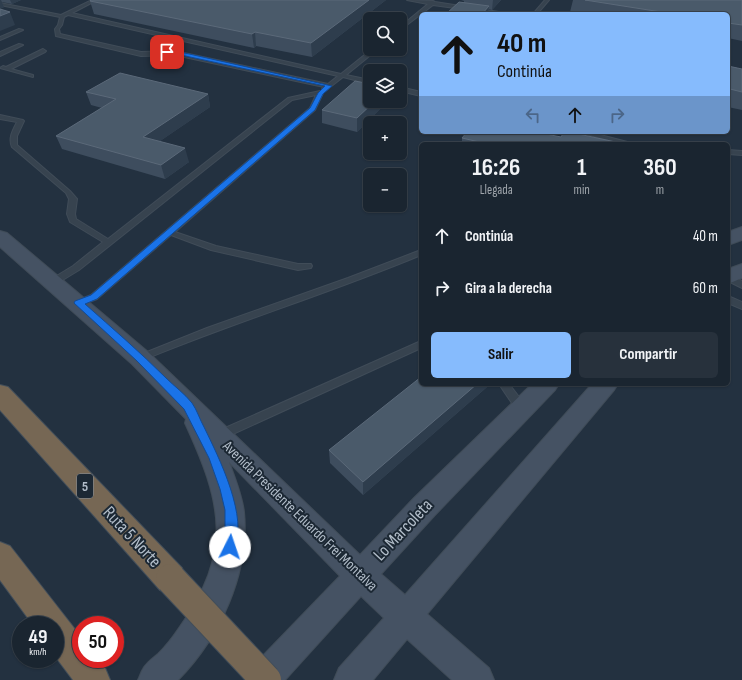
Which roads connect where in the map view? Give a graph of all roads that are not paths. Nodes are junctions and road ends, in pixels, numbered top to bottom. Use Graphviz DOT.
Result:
graph roads {
  1 [pos="95,0"];
  2 [pos="409,0"];
  3 [pos="436,0"];
  4 [pos="547,0"];
  5 [pos="0,4"];
  6 [pos="431,4"];
  7 [pos="421,12"];
  8 [pos="493,12"];
  9 [pos="537,12"];
  10 [pos="67,13"];
  11 [pos="419,14"];
  12 [pos="62,16"];
  13 [pos="407,23"];
  14 [pos="21,30"];
  15 [pos="0,39"];
  16 [pos="21,45"];
  17 [pos="43,51"];
  18 [pos="0,54"];
  19 [pos="366,56"];
  20 [pos="3,68"];
  21 [pos="342,75"];
  22 [pos="31,76"];
  23 [pos="363,80"];
  24 [pos="329,86"];
  25 [pos="407,91"];
  26 [pos="320,93"];
  27 [pos="419,94"];
  28 [pos="0,117"];
  29 [pos="590,134"];
  30 [pos="624,142"];
  31 [pos="730,152"];
  32 [pos="742,153"];
  33 [pos="170,232"];
  34 [pos="742,233"];
  35 [pos="0,237"];
  36 [pos="730,238"];
  37 [pos="108,242"];
  38 [pos="419,253"];
  39 [pos="308,266"];
  40 [pos="742,270"];
  41 [pos="730,276"];
  42 [pos="730,278"];
  43 [pos="53,282"];
  44 [pos="742,285"];
  45 [pos="730,300"];
  46 [pos="78,303"];
  47 [pos="742,306"];
  48 [pos="419,345"];
  49 [pos="140,358"];
  50 [pos="505,386"];
  51 [pos="545,386"];
  52 [pos="604,386"];
  53 [pos="0,394"];
  54 [pos="188,406"];
  55 [pos="522,409"];
  56 [pos="218,436"];
  57 [pos="0,556"];
  58 [pos="361,576"];
  59 [pos="45,616"];
  60 [pos="406,617"];
  61 [pos="64,642"];
  62 [pos="86,671"];
  63 [pos="155,680"];
  64 [pos="263,680"];
  65 [pos="266,680"];
  66 [pos="351,680"];
  67 [pos="477,680"];
  1 -- 10 [label="lane"];
  2 -- 6 [label="lane"];
  3 -- 6 [label="lane"];
  4 -- 9 [label="lane"];
  5 -- 12 [label="lane"];
  6 -- 7 [label="lane"];
  6 -- 8 [label="lane"];
  10 -- 12 [label="lane"];
  10 -- 21 [label="lane"];
  11 -- 13 [label="lane"];
  12 -- 24 [label="lane"];
  14 -- 15 [label="lane"];
  16 -- 18 [label="lane"];
  17 -- 20 [label="lane"];
  19 -- 21 [label="lane"];
  20 -- 22 [label="lane"];
  21 -- 23 [label="lane"];
  21 -- 24 [label="lane"];
  24 -- 26 [label="lane"];
  25 -- 27 [label="lane"];
  26 -- 33 [label="lane"];
  26 -- 37 [label="lane"];
  28 -- 37 [label="lane"];
  29 -- 30 [label="lane"];
  31 -- 32 [label="lane"];
  33 -- 39 [label="lane"];
  33 -- 46 [label="lane"];
  34 -- 36 [label="main road"];
  35 -- 43 [label="main road, Avenida Presidente Eduardo Frei Montalva"];
  37 -- 43 [label="lane"];
  38 -- 49 [label="lane"];
  40 -- 41 [label="main road"];
  42 -- 44 [label="lane"];
  43 -- 46 [label="main road, Avenida Presidente Eduardo Frei Montalva"];
  45 -- 47 [label="lane"];
  46 -- 49 [label="main road, Avenida Presidente Eduardo Frei Montalva"];
  48 -- 56 [label="lane"];
  49 -- 54 [label="main road, Avenida Presidente Eduardo Frei Montalva"];
  50 -- 55 [label="lane"];
  51 -- 55 [label="main road, Lo Marcoleta"];
  52 -- 60 [label="main road"];
  53 -- 65 [label="highway, Ruta 5 Norte / 5, bridge"];
  54 -- 56 [label="main road, Avenida Presidente Eduardo Frei Montalva"];
  54 -- 63 [label="main road"];
  55 -- 58 [label="main road, Lo Marcoleta"];
  56 -- 58 [label="main road, Avenida Presidente Eduardo Frei Montalva"];
  57 -- 59 [label="highway"];
  58 -- 60 [label="main road, Avenida Presidente Eduardo Frei Montalva"];
  58 -- 64 [label="main road, Lo Marcoleta"];
  60 -- 66 [label="main road"];
  60 -- 67 [label="main road, Avenida Presidente Eduardo Frei Montalva"];
  61 -- 62 [label="highway"];
}
